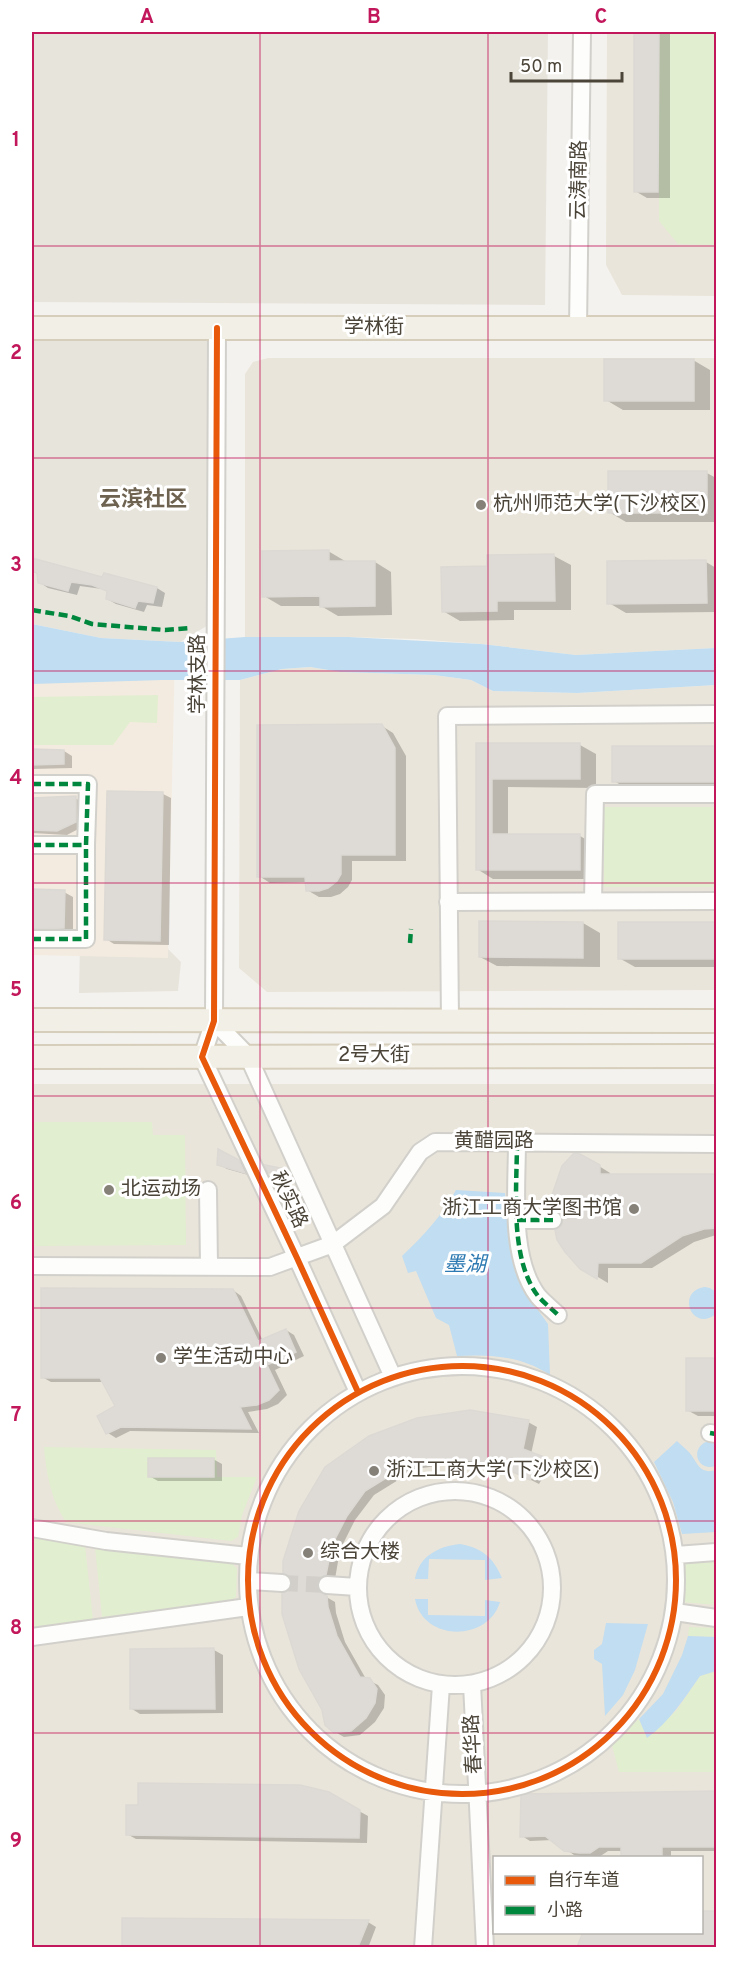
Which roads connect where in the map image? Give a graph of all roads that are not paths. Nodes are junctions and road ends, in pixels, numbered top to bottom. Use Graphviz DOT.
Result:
graph roads {
  1 [pos="582,32"];
  2 [pos="32,328"];
  3 [pos="217,328"];
  4 [pos="578,328"];
  5 [pos="717,328"];
  6 [pos="717,714"];
  7 [pos="32,784"];
  8 [pos="717,794"];
  9 [pos="32,845"];
  10 [pos="86,845"];
  11 [pos="593,901"];
  12 [pos="717,901"];
  13 [pos="448,902"];
  14 [pos="32,939"];
  15 [pos="32,1020"];
  16 [pos="214,1021"];
  17 [pos="450,1021"];
  18 [pos="717,1021"];
  19 [pos="248,1056"];
  20 [pos="717,1056"];
  21 [pos="32,1057"];
  22 [pos="202,1057"];
  23 [pos="517,1142"];
  24 [pos="717,1144"];
  25 [pos="208,1190"];
  26 [pos="517,1220"];
  27 [pos="553,1220"];
  28 [pos="333,1244"];
  29 [pos="297,1258"];
  30 [pos="32,1266"];
  31 [pos="209,1266"];
  32 [pos="558,1316"];
  33 [pos="393,1377"];
  34 [pos="358,1392"];
  35 [pos="32,1528"];
  36 [pos="717,1552"];
  37 [pos="676,1555"];
  38 [pos="248,1556"];
  39 [pos="248,1581"];
  40 [pos="282,1583"];
  41 [pos="327,1585"];
  42 [pos="357,1587"];
  43 [pos="249,1607"];
  44 [pos="675,1612"];
  45 [pos="717,1618"];
  46 [pos="32,1637"];
  47 [pos="472,1684"];
  48 [pos="441,1685"];
  49 [pos="433,1793"];
  50 [pos="477,1795"];
  51 [pos="423,1947"];
  52 [pos="485,1947"];
  1 -- 4 [label="street, 云涛南路"];
  2 -- 3 [label="main road, 学林街"];
  3 -- 4 [label="main road, 学林街"];
  3 -- 16 [label="street, 学林支路"];
  4 -- 5 [label="main road, 学林街"];
  6 -- 13 [label="street"];
  7 -- 10 [label="street"];
  8 -- 11 [label="street"];
  9 -- 10 [label="street"];
  10 -- 14 [label="street"];
  11 -- 12 [label="street"];
  11 -- 13 [label="street"];
  13 -- 17 [label="street"];
  15 -- 16 [label="main road, 2号大街"];
  16 -- 17 [label="main road, 2号大街"];
  16 -- 19 [label="street, 秋实路"];
  16 -- 22 [label="street"];
  17 -- 18 [label="main road, 2号大街"];
  19 -- 20 [label="main road, 2号大街"];
  19 -- 22 [label="main road, 2号大街"];
  19 -- 28 [label="street, 秋实路"];
  21 -- 22 [label="main road, 2号大街"];
  22 -- 29 [label="street, 秋实路"];
  23 -- 24 [label="street, 黄醋园路"];
  23 -- 26 [label="street"];
  23 -- 28 [label="street, 黄醋园路"];
  25 -- 31 [label="street"];
  26 -- 27 [label="street"];
  26 -- 32 [label="street"];
  28 -- 29 [label="street, 黄醋园路"];
  28 -- 33 [label="street, 秋实路"];
  29 -- 31 [label="street, 黄醋园路"];
  29 -- 34 [label="street, 秋实路"];
  30 -- 31 [label="street, 黄醋园路"];
  33 -- 34 [label="street"];
  33 -- 37 [label="street"];
  34 -- 38 [label="street"];
  35 -- 38 [label="street"];
  36 -- 37 [label="street"];
  37 -- 44 [label="street"];
  38 -- 39 [label="street"];
  39 -- 40 [label="street"];
  39 -- 43 [label="street"];
  41 -- 42 [label="street"];
  42 -- 47 [label="street"];
  42 -- 48 [label="street"];
  43 -- 46 [label="street"];
  43 -- 49 [label="street"];
  44 -- 45 [label="street"];
  44 -- 50 [label="street"];
  47 -- 48 [label="street"];
  47 -- 50 [label="street, 春华路"];
  48 -- 49 [label="street, 春华路"];
  49 -- 50 [label="street"];
  49 -- 51 [label="street, 春华路"];
  50 -- 52 [label="street, 春华路"];
}
